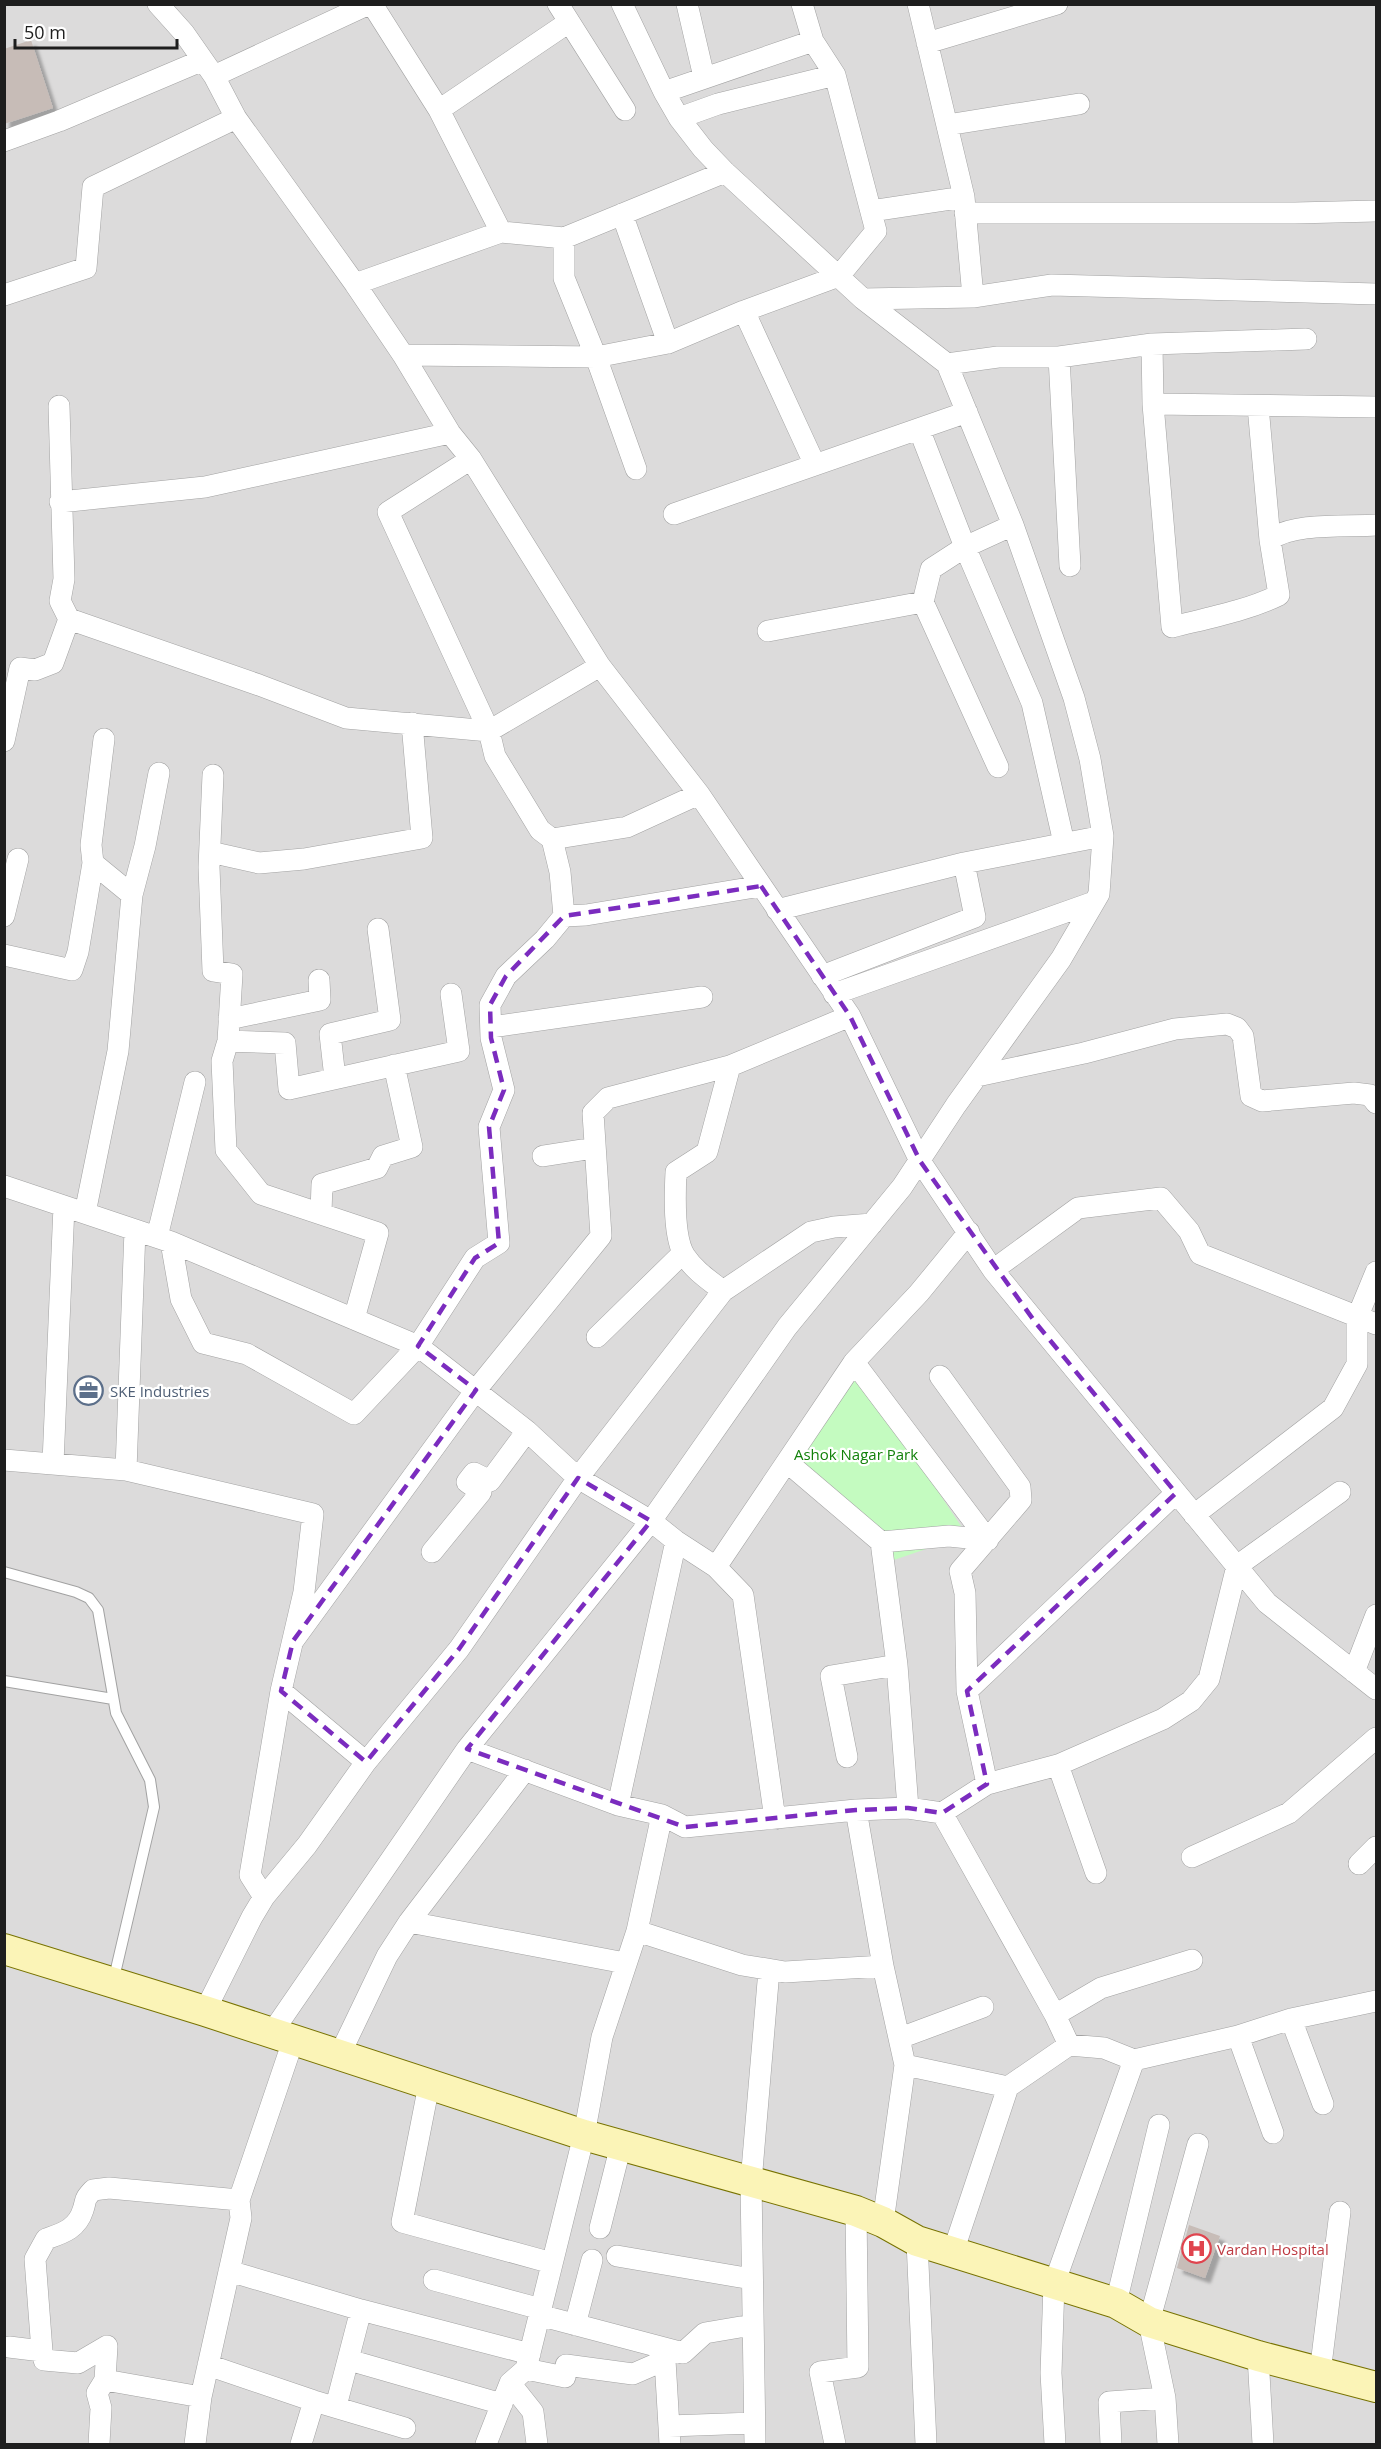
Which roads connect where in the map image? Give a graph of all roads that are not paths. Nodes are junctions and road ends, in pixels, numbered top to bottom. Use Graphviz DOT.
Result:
graph roads {
  1 [pos="158,4"];
  2 [pos="370,4"];
  3 [pos="622,4"];
  4 [pos="687,4"];
  5 [pos="802,4"];
  6 [pos="918,4"];
  7 [pos="1057,4"];
  8 [pos="564,13"];
  9 [pos="813,41"];
  10 [pos="927,43"];
  11 [pos="208,68"];
  12 [pos="836,75"];
  13 [pos="704,77"];
  14 [pos="664,92"];
  15 [pos="1079,104"];
  16 [pos="439,110"];
  17 [pos="626,110"];
  18 [pos="236,117"];
  19 [pos="679,118"];
  20 [pos="947,125"];
  21 [pos="4,141"];
  22 [pos="725,172"];
  23 [pos="964,205"];
  24 [pos="871,211"];
  25 [pos="1377,211"];
  26 [pos="622,214"];
  27 [pos="501,232"];
  28 [pos="564,238"];
  29 [pos="839,276"];
  30 [pos="355,284"];
  31 [pos="1377,294"];
  32 [pos="4,295"];
  33 [pos="973,297"];
  34 [pos="863,299"];
  35 [pos="744,311"];
  36 [pos="1306,339"];
  37 [pos="668,343"];
  38 [pos="1152,344"];
  39 [pos="403,355"];
  40 [pos="596,357"];
  41 [pos="1059,357"];
  42 [pos="947,364"];
  43 [pos="1153,404"];
  44 [pos="59,406"];
  45 [pos="1258,406"];
  46 [pos="1377,407"];
  47 [pos="967,412"];
  48 [pos="919,429"];
  49 [pos="450,433"];
  50 [pos="471,459"];
  51 [pos="815,465"];
  52 [pos="636,469"];
  53 [pos="60,502"];
  54 [pos="674,514"];
  55 [pos="1013,525"];
  56 [pos="1377,525"];
  57 [pos="1270,540"];
  58 [pos="965,547"];
  59 [pos="1070,566"];
  60 [pos="922,602"];
  61 [pos="69,620"];
  62 [pos="768,631"];
  63 [pos="600,666"];
  64 [pos="412,723"];
  65 [pos="489,731"];
  66 [pos="104,739"];
  67 [pos="4,741"];
  68 [pos="998,767"];
  69 [pos="159,773"];
  70 [pos="213,775"];
  71 [pos="699,794"];
  72 [pos="1103,836"];
  73 [pos="552,839"];
  74 [pos="1064,843"];
  75 [pos="210,852"];
  76 [pos="18,859"];
  77 [pos="93,863"];
  78 [pos="964,863"];
  79 [pos="761,886"];
  80 [pos="132,895"];
  81 [pos="1094,902"];
  82 [pos="777,910"];
  83 [pos="564,915"];
  84 [pos="4,916"];
  85 [pos="378,929"];
  86 [pos="4,955"];
  87 [pos="822,976"];
  88 [pos="319,980"];
  89 [pos="451,994"];
  90 [pos="834,994"];
  91 [pos="702,997"];
  92 [pos="850,1016"];
  93 [pos="229,1019"];
  94 [pos="491,1027"];
  95 [pos="228,1041"];
  96 [pos="394,1065"];
  97 [pos="730,1066"];
  98 [pos="977,1076"];
  99 [pos="335,1078"];
  100 [pos="195,1083"];
  101 [pos="1377,1103"];
  102 [pos="594,1148"];
  103 [pos="543,1156"];
  104 [pos="920,1161"];
  105 [pos="4,1186"];
  106 [pos="64,1206"];
  107 [pos="85,1213"];
  108 [pos="321,1213"];
  109 [pos="872,1224"];
  110 [pos="135,1230"];
  111 [pos="969,1232"];
  112 [pos="164,1240"];
  113 [pos="683,1253"];
  114 [pos="993,1270"];
  115 [pos="1377,1272"];
  116 [pos="723,1291"];
  117 [pos="354,1319"];
  118 [pos="1367,1321"];
  119 [pos="597,1338"];
  120 [pos="418,1346"];
  121 [pos="854,1362"];
  122 [pos="940,1376"];
  123 [pos="476,1390"];
  124 [pos="527,1431"];
  125 [pos="4,1460"];
  126 [pos="787,1462"];
  127 [pos="53,1463"];
  128 [pos="126,1470"];
  129 [pos="578,1478"];
  130 [pos="1176,1492"];
  131 [pos="1340,1492"];
  132 [pos="1194,1515"];
  133 [pos="651,1521"];
  134 [pos="988,1540"];
  135 [pos="676,1541"];
  136 [pos="881,1542"];
  137 [pos="432,1552"];
  138 [pos="1237,1566"];
  139 [pos="716,1568"];
  140 [pos="4,1572"];
  141 [pos="1377,1615"];
  142 [pos="293,1641"];
  143 [pos="897,1665"];
  144 [pos="1354,1672"];
  145 [pos="4,1681"];
  146 [pos="1377,1689"];
  147 [pos="281,1690"];
  148 [pos="967,1690"];
  149 [pos="113,1699"];
  150 [pos="1377,1738"];
  151 [pos="467,1749"];
  152 [pos="847,1757"];
  153 [pos="366,1762"];
  154 [pos="1058,1765"];
  155 [pos="525,1770"];
  156 [pos="987,1784"];
  157 [pos="618,1804"];
  158 [pos="908,1808"];
  159 [pos="856,1810"];
  160 [pos="942,1813"];
  161 [pos="662,1815"];
  162 [pos="775,1819"];
  163 [pos="1377,1847"];
  164 [pos="1192,1857"];
  165 [pos="1359,1864"];
  166 [pos="1096,1874"];
  167 [pos="264,1897"];
  168 [pos="409,1922"];
  169 [pos="637,1931"];
  170 [pos="4,1949"];
  171 [pos="1192,1960"];
  172 [pos="625,1963"];
  173 [pos="883,1966"];
  174 [pos="769,1970"];
  175 [pos="113,1982"];
  176 [pos="1377,2001"];
  177 [pos="983,2007"];
  178 [pos="206,2011"];
  179 [pos="1055,2015"];
  180 [pos="1291,2019"];
  181 [pos="1238,2036"];
  182 [pos="282,2038"];
  183 [pos="900,2038"];
  184 [pos="1069,2045"];
  185 [pos="339,2056"];
  186 [pos="1134,2060"];
  187 [pos="906,2065"];
  188 [pos="429,2085"];
  189 [pos="1008,2087"];
  190 [pos="1323,2104"];
  191 [pos="1159,2125"];
  192 [pos="1273,2133"];
  193 [pos="584,2135"];
  194 [pos="1198,2144"];
  195 [pos="621,2145"];
  196 [pos="751,2182"];
  197 [pos="239,2200"];
  198 [pos="1340,2212"];
  199 [pos="870,2217"];
  200 [pos="600,2228"];
  201 [pos="917,2241"];
  202 [pos="953,2252"];
  203 [pos="617,2256"];
  204 [pos="592,2260"];
  205 [pos="552,2263"];
  206 [pos="229,2271"];
  207 [pos="752,2279"];
  208 [pos="434,2280"];
  209 [pos="1054,2284"];
  210 [pos="1116,2304"];
  211 [pos="361,2310"];
  212 [pos="540,2312"];
  213 [pos="1149,2322"];
  214 [pos="575,2325"];
  215 [pos="752,2325"];
  216 [pos="9,2347"];
  217 [pos="42,2351"];
  218 [pos="1258,2356"];
  219 [pos="349,2360"];
  220 [pos="208,2365"];
  221 [pos="522,2368"];
  222 [pos="1320,2373"];
  223 [pos="105,2380"];
  224 [pos="1377,2387"];
  225 [pos="201,2397"];
  226 [pos="1165,2398"];
  227 [pos="314,2401"];
  228 [pos="502,2404"];
  229 [pos="336,2406"];
  230 [pos="753,2423"];
  231 [pos="405,2428"];
  232 [pos="669,2435"];
  233 [pos="99,2445"];
  234 [pos="195,2445"];
  235 [pos="301,2445"];
  236 [pos="486,2445"];
  237 [pos="537,2445"];
  238 [pos="755,2445"];
  239 [pos="835,2445"];
  240 [pos="926,2445"];
  241 [pos="1055,2445"];
  242 [pos="1111,2445"];
  243 [pos="1168,2445"];
  244 [pos="1263,2445"];
  1 -- 11 [label="street"];
  2 -- 11 [label="street"];
  2 -- 16 [label="street"];
  3 -- 14 [label="street"];
  4 -- 13 [label="street"];
  5 -- 9 [label="street"];
  6 -- 10 [label="street"];
  7 -- 10 [label="street"];
  8 -- 16 [label="street"];
  8 -- 17 [label="street"];
  9 -- 12 [label="street"];
  9 -- 13 [label="street"];
  10 -- 20 [label="street"];
  11 -- 18 [label="street"];
  11 -- 21 [label="street"];
  12 -- 19 [label="street"];
  12 -- 24 [label="street"];
  13 -- 14 [label="street"];
  14 -- 19 [label="street"];
  15 -- 20 [label="street"];
  16 -- 27 [label="street"];
  18 -- 30 [label="street"];
  18 -- 32 [label="street"];
  19 -- 22 [label="street"];
  20 -- 23 [label="street"];
  22 -- 26 [label="street"];
  22 -- 29 [label="street"];
  23 -- 24 [label="street"];
  23 -- 25 [label="street"];
  23 -- 33 [label="street"];
  24 -- 29 [label="street"];
  26 -- 28 [label="street"];
  26 -- 37 [label="street"];
  27 -- 28 [label="street"];
  27 -- 30 [label="street"];
  28 -- 40 [label="street"];
  29 -- 34 [label="street"];
  29 -- 35 [label="street"];
  30 -- 39 [label="street"];
  31 -- 33 [label="street"];
  33 -- 34 [label="street"];
  34 -- 42 [label="street"];
  35 -- 37 [label="street"];
  35 -- 51 [label="street"];
  36 -- 38 [label="street"];
  37 -- 40 [label="street"];
  38 -- 41 [label="street"];
  38 -- 43 [label="street"];
  39 -- 40 [label="street"];
  39 -- 49 [label="street"];
  40 -- 52 [label="street"];
  41 -- 42 [label="street"];
  41 -- 59 [label="street"];
  42 -- 47 [label="street"];
  43 -- 45 [label="street"];
  43 -- 57 [label="street"];
  44 -- 53 [label="street"];
  45 -- 46 [label="street"];
  45 -- 57 [label="street"];
  47 -- 48 [label="street"];
  47 -- 55 [label="street"];
  48 -- 51 [label="street"];
  48 -- 58 [label="street"];
  49 -- 50 [label="street"];
  49 -- 53 [label="street"];
  50 -- 63 [label="street"];
  50 -- 65 [label="street"];
  51 -- 54 [label="street"];
  53 -- 61 [label="street"];
  55 -- 58 [label="street"];
  55 -- 72 [label="street"];
  56 -- 57 [label="street"];
  58 -- 60 [label="street"];
  58 -- 74 [label="street"];
  60 -- 62 [label="street"];
  60 -- 68 [label="street"];
  61 -- 64 [label="street"];
  61 -- 67 [label="street"];
  63 -- 65 [label="street"];
  63 -- 71 [label="street"];
  64 -- 65 [label="street"];
  64 -- 75 [label="street"];
  65 -- 73 [label="street"];
  66 -- 77 [label="street"];
  69 -- 80 [label="street"];
  70 -- 75 [label="street"];
  71 -- 73 [label="street"];
  71 -- 79 [label="street"];
  72 -- 74 [label="street"];
  72 -- 81 [label="street"];
  73 -- 83 [label="street"];
  74 -- 78 [label="street"];
  75 -- 93 [label="street"];
  76 -- 84 [label="street"];
  77 -- 80 [label="street"];
  77 -- 86 [label="street"];
  78 -- 82 [label="street"];
  78 -- 87 [label="street"];
  79 -- 82 [label="street"];
  79 -- 83 [label="street"];
  80 -- 107 [label="street"];
  81 -- 90 [label="street"];
  81 -- 98 [label="street"];
  82 -- 87 [label="street"];
  83 -- 94 [label="street"];
  85 -- 99 [label="street"];
  87 -- 90 [label="street"];
  88 -- 93 [label="street"];
  89 -- 96 [label="street"];
  90 -- 92 [label="street"];
  91 -- 94 [label="street"];
  92 -- 97 [label="street"];
  92 -- 104 [label="street"];
  93 -- 95 [label="street"];
  94 -- 120 [label="street"];
  95 -- 99 [label="street"];
  95 -- 108 [label="street"];
  96 -- 99 [label="street"];
  96 -- 108 [label="street"];
  97 -- 102 [label="street"];
  97 -- 113 [label="street"];
  98 -- 101 [label="street"];
  98 -- 104 [label="street"];
  100 -- 112 [label="street"];
  102 -- 103 [label="street"];
  102 -- 123 [label="street"];
  104 -- 109 [label="street"];
  104 -- 111 [label="street"];
  105 -- 106 [label="street"];
  106 -- 107 [label="street"];
  106 -- 127 [label="street"];
  107 -- 110 [label="street"];
  108 -- 117 [label="street"];
  109 -- 116 [label="street"];
  109 -- 133 [label="street"];
  110 -- 112 [label="street"];
  110 -- 128 [label="street"];
  111 -- 114 [label="street"];
  111 -- 121 [label="street"];
  112 -- 117 [label="street"];
  112 -- 120 [label="street"];
  113 -- 116 [label="street"];
  113 -- 119 [label="street"];
  114 -- 118 [label="street"];
  114 -- 130 [label="street"];
  115 -- 118 [label="street"];
  116 -- 129 [label="street"];
  117 -- 120 [label="street"];
  118 -- 132 [label="street"];
  120 -- 123 [label="street"];
  121 -- 126 [label="street"];
  121 -- 134 [label="street"];
  122 -- 134 [label="street"];
  123 -- 124 [label="street"];
  123 -- 142 [label="street"];
  124 -- 129 [label="street"];
  124 -- 137 [label="street"];
  125 -- 127 [label="street"];
  126 -- 136 [label="street"];
  126 -- 139 [label="street"];
  127 -- 128 [label="street"];
  128 -- 142 [label="street"];
  129 -- 133 [label="street"];
  129 -- 153 [label="street"];
  130 -- 132 [label="street"];
  130 -- 148 [label="street"];
  131 -- 138 [label="street"];
  132 -- 138 [label="street"];
  133 -- 135 [label="street"];
  133 -- 151 [label="street"];
  134 -- 136 [label="street"];
  134 -- 148 [label="street"];
  135 -- 139 [label="street"];
  135 -- 157 [label="street"];
  136 -- 143 [label="street"];
  138 -- 144 [label="street"];
  138 -- 154 [label="street"];
  139 -- 162 [label="street"];
  140 -- 149 [label="lane"];
  141 -- 144 [label="street"];
  142 -- 147 [label="street"];
  143 -- 152 [label="street"];
  143 -- 158 [label="street"];
  144 -- 146 [label="street"];
  145 -- 149 [label="lane"];
  147 -- 153 [label="street"];
  147 -- 167 [label="street"];
  148 -- 156 [label="street"];
  149 -- 175 [label="lane"];
  150 -- 164 [label="street"];
  151 -- 155 [label="street"];
  151 -- 182 [label="street"];
  153 -- 167 [label="street"];
  154 -- 156 [label="street"];
  154 -- 166 [label="street"];
  155 -- 157 [label="street"];
  155 -- 168 [label="street"];
  156 -- 160 [label="street"];
  157 -- 161 [label="street"];
  158 -- 159 [label="street"];
  158 -- 160 [label="street"];
  159 -- 162 [label="street"];
  159 -- 173 [label="street"];
  160 -- 179 [label="street"];
  161 -- 162 [label="street"];
  161 -- 169 [label="street"];
  163 -- 165 [label="street"];
  167 -- 178 [label="street"];
  168 -- 172 [label="street"];
  168 -- 185 [label="street"];
  169 -- 172 [label="street"];
  169 -- 174 [label="street"];
  170 -- 175 [label="street"];
  171 -- 179 [label="street"];
  172 -- 193 [label="street"];
  173 -- 174 [label="street"];
  173 -- 183 [label="street"];
  174 -- 196 [label="street"];
  175 -- 178 [label="street"];
  176 -- 180 [label="street"];
  177 -- 183 [label="street"];
  178 -- 182 [label="street"];
  179 -- 184 [label="street"];
  180 -- 181 [label="street"];
  180 -- 190 [label="street"];
  181 -- 186 [label="street"];
  181 -- 192 [label="street"];
  182 -- 185 [label="street"];
  182 -- 197 [label="street"];
  183 -- 187 [label="street"];
  184 -- 186 [label="street"];
  184 -- 189 [label="street"];
  185 -- 188 [label="street"];
  186 -- 209 [label="street"];
  187 -- 189 [label="street"];
  187 -- 199 [label="street"];
  188 -- 193 [label="street"];
  188 -- 205 [label="street"];
  189 -- 202 [label="street"];
  191 -- 210 [label="street"];
  193 -- 195 [label="street"];
  193 -- 205 [label="street"];
  194 -- 213 [label="street"];
  195 -- 196 [label="street"];
  195 -- 200 [label="street"];
  196 -- 199 [label="street"];
  196 -- 207 [label="street"];
  197 -- 206 [label="street"];
  197 -- 217 [label="street"];
  198 -- 222 [label="street"];
  199 -- 201 [label="street"];
  199 -- 239 [label="street"];
  201 -- 202 [label="street"];
  201 -- 240 [label="street"];
  202 -- 209 [label="street"];
  203 -- 207 [label="street"];
  204 -- 214 [label="street"];
  205 -- 212 [label="street"];
  206 -- 211 [label="street"];
  206 -- 220 [label="street"];
  207 -- 215 [label="street"];
  208 -- 212 [label="street"];
  209 -- 210 [label="street"];
  209 -- 241 [label="street"];
  210 -- 213 [label="street"];
  211 -- 219 [label="street"];
  211 -- 221 [label="street"];
  212 -- 214 [label="street"];
  212 -- 221 [label="street"];
  213 -- 218 [label="street"];
  213 -- 226 [label="street"];
  214 -- 215 [label="street"];
  215 -- 230 [label="street"];
  216 -- 217 [label="street"];
  217 -- 223 [label="street"];
  218 -- 222 [label="street"];
  218 -- 244 [label="street"];
  219 -- 228 [label="street"];
  219 -- 229 [label="street"];
  220 -- 225 [label="street"];
  220 -- 227 [label="street"];
  221 -- 228 [label="street"];
  221 -- 232 [label="street"];
  221 -- 237 [label="street"];
  222 -- 224 [label="street"];
  223 -- 225 [label="street"];
  223 -- 233 [label="street"];
  225 -- 234 [label="street"];
  226 -- 242 [label="street"];
  226 -- 243 [label="street"];
  227 -- 229 [label="street"];
  227 -- 235 [label="street"];
  228 -- 236 [label="street"];
  229 -- 231 [label="street"];
  230 -- 232 [label="street"];
  230 -- 238 [label="street"];
}
